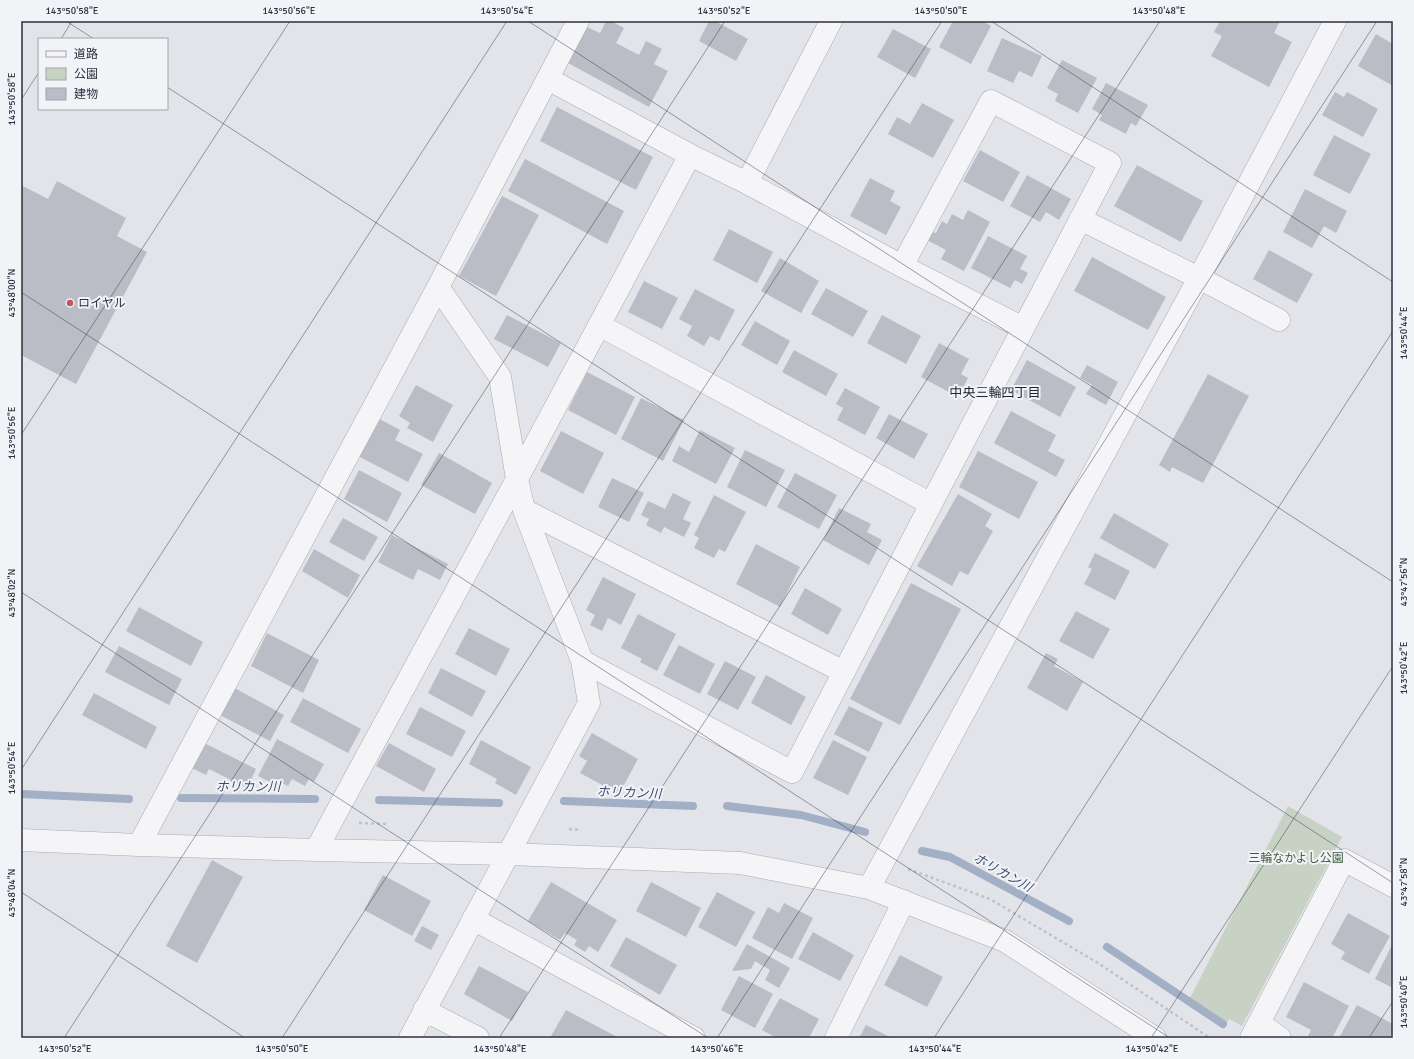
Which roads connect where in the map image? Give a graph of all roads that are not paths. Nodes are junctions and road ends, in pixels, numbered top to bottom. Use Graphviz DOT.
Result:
graph roads {
  1 [pos="578,21"];
  2 [pos="831,21"];
  3 [pos="1335,21"];
  4 [pos="548,79"];
  5 [pos="690,155"];
  6 [pos="747,183"];
  7 [pos="1080,220"];
  8 [pos="902,266"];
  9 [pos="1199,278"];
  10 [pos="438,287"];
  11 [pos="1279,320"];
  12 [pos="599,325"];
  13 [pos="1023,328"];
  14 [pos="517,479"];
  15 [pos="931,504"];
  16 [pos="524,510"];
  17 [pos="582,661"];
  18 [pos="844,672"];
  19 [pos="21,840"];
  20 [pos="140,845"];
  21 [pos="316,850"];
  22 [pos="509,854"];
  23 [pos="1393,886"];
  24 [pos="869,888"];
  25 [pos="904,901"];
  26 [pos="473,919"];
  27 [pos="424,1010"];
  28 [pos="1255,1030"];
  29 [pos="410,1038"];
  30 [pos="478,1038"];
  31 [pos="694,1038"];
  32 [pos="836,1038"];
  33 [pos="1155,1038"];
  34 [pos="1280,1038"];
  1 -- 4 [label="street"];
  2 -- 6 [label="street"];
  3 -- 9 [label="street"];
  4 -- 5 [label="street"];
  4 -- 10 [label="street"];
  5 -- 6 [label="street"];
  5 -- 12 [label="street"];
  6 -- 8 [label="street"];
  7 -- 8 [label="street"];
  7 -- 9 [label="street"];
  7 -- 13 [label="street"];
  8 -- 13 [label="street"];
  9 -- 11 [label="street"];
  9 -- 24 [label="street"];
  10 -- 14 [label="street"];
  10 -- 20 [label="street"];
  12 -- 14 [label="street"];
  12 -- 15 [label="street"];
  13 -- 15 [label="street"];
  14 -- 16 [label="street"];
  14 -- 21 [label="street"];
  15 -- 18 [label="street"];
  16 -- 17 [label="street"];
  16 -- 18 [label="street"];
  17 -- 18 [label="street"];
  17 -- 22 [label="street"];
  19 -- 20 [label="street"];
  20 -- 21 [label="street"];
  21 -- 22 [label="street"];
  22 -- 24 [label="street"];
  22 -- 26 [label="street"];
  23 -- 28 [label="street"];
  24 -- 25 [label="street"];
  25 -- 32 [label="street"];
  25 -- 33 [label="street"];
  26 -- 27 [label="street"];
  26 -- 31 [label="street"];
  27 -- 29 [label="street"];
  27 -- 30 [label="street"];
  28 -- 34 [label="street"];
}
